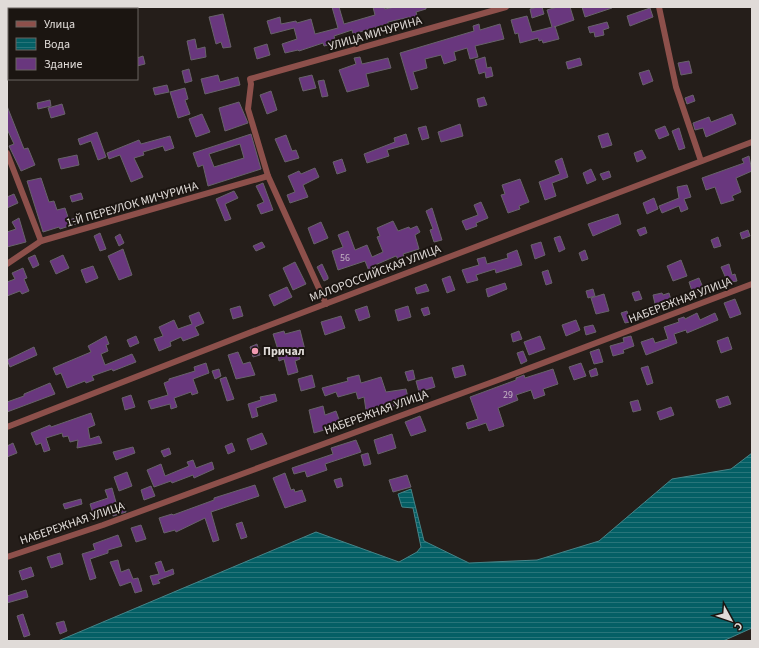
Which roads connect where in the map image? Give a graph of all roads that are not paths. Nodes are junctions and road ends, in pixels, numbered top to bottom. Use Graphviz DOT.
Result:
graph roads {
  1 [pos="506,7"];
  2 [pos="659,7"];
  3 [pos="752,142"];
  4 [pos="7,153"];
  5 [pos="701,161"];
  6 [pos="268,176"];
  7 [pos="42,242"];
  8 [pos="7,264"];
  9 [pos="752,284"];
  10 [pos="326,304"];
  11 [pos="7,427"];
  12 [pos="7,557"];
  1 -- 6 [label="street, УЛИЦА МИЧУРИНА"];
  2 -- 5 [label="street"];
  3 -- 5 [label="street, МАЛОРОССИЙСКАЯ УЛИЦА"];
  4 -- 7 [label="street"];
  5 -- 10 [label="street, МАЛОРОССИЙСКАЯ УЛИЦА"];
  6 -- 7 [label="street, 1-Й ПЕРЕУЛОК МИЧУРИНА"];
  6 -- 10 [label="street"];
  7 -- 8 [label="street, 1-Й ПЕРЕУЛОК МИЧУРИНА"];
  9 -- 12 [label="street, НАБЕРЕЖНАЯ УЛИЦА"];
  10 -- 11 [label="street, МАЛОРОССИЙСКАЯ УЛИЦА"];
}
